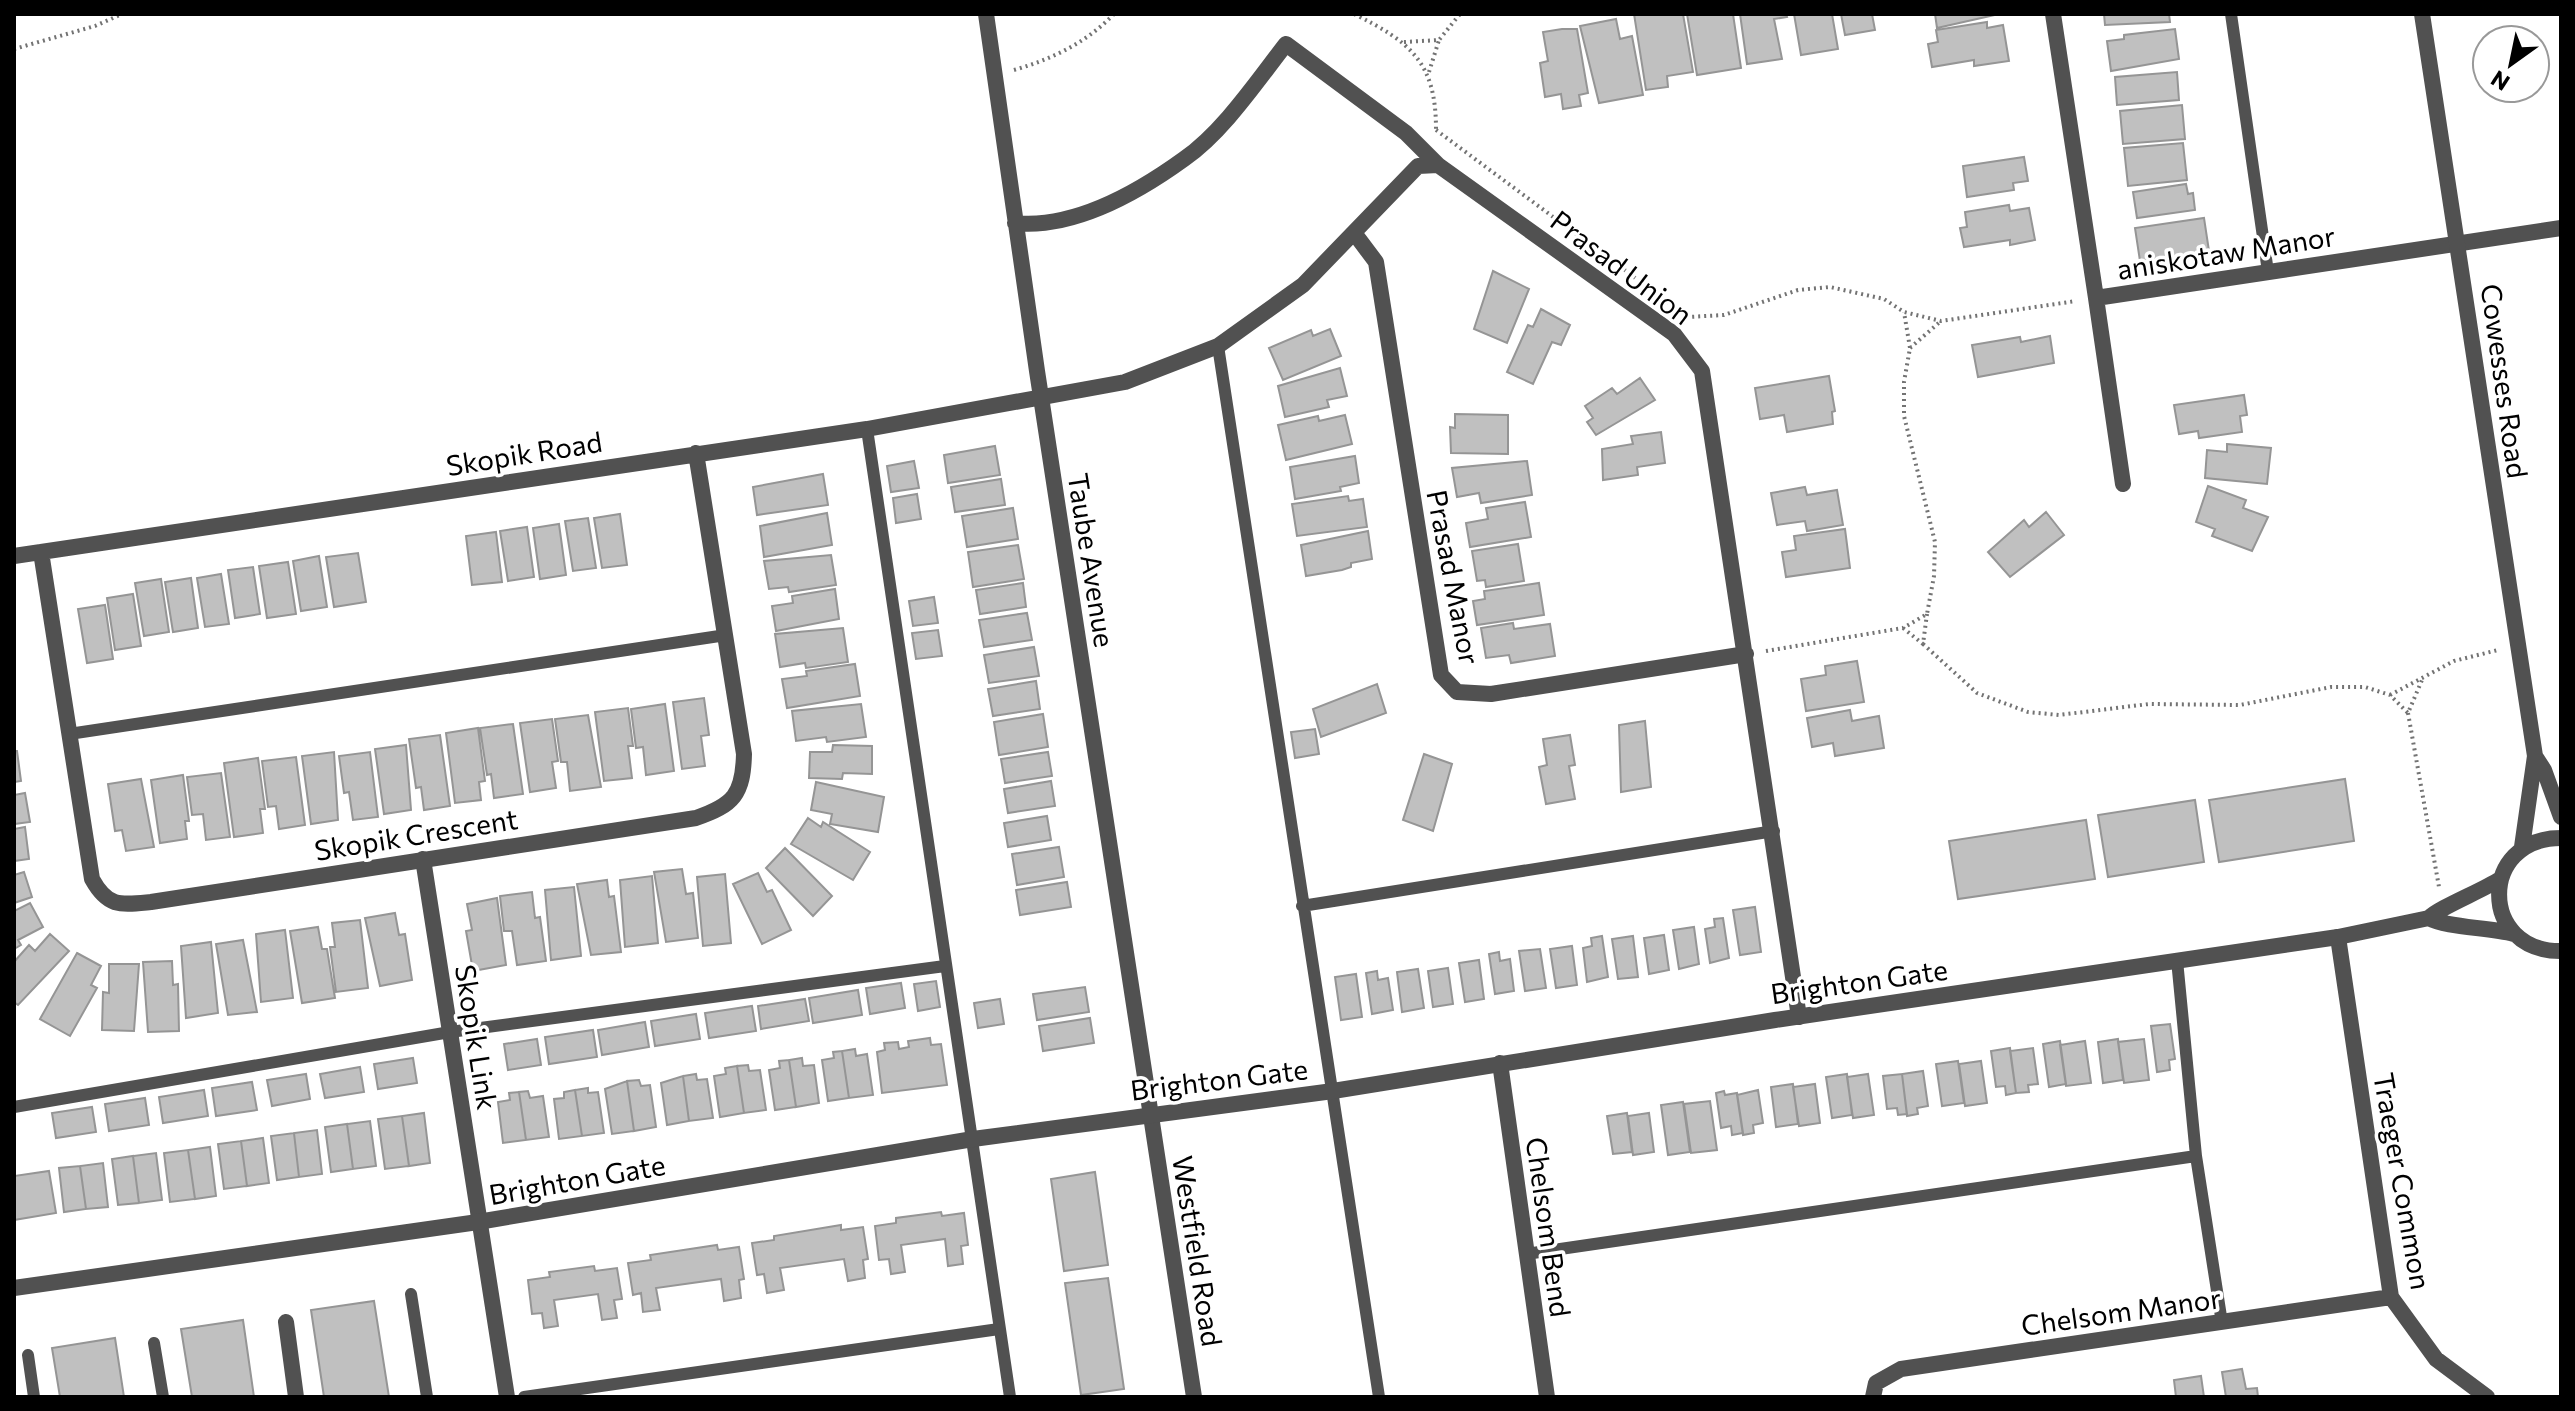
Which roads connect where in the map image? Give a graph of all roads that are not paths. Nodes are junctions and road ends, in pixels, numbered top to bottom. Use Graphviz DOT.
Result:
graph roads {
  1 [pos="986,14"];
  2 [pos="2053,14"];
  3 [pos="2231,14"];
  4 [pos="2422,14"];
  5 [pos="1438,165"];
  6 [pos="1015,223"];
  7 [pos="2561,228"];
  8 [pos="1355,234"];
  9 [pos="2458,244"];
  10 [pos="2268,272"];
  11 [pos="2096,298"];
  12 [pos="1218,346"];
  13 [pos="1041,399"];
  14 [pos="867,429"];
  15 [pos="696,453"];
  16 [pos="2123,484"];
  17 [pos="41,552"];
  18 [pos="14,556"];
  19 [pos="726,635"];
  20 [pos="1746,654"];
  21 [pos="69,734"];
  22 [pos="2535,756"];
  23 [pos="2561,817"];
  24 [pos="1774,831"];
  25 [pos="2561,838"];
  26 [pos="2522,847"];
  27 [pos="423,859"];
  28 [pos="2500,879"];
  29 [pos="1302,906"];
  30 [pos="2429,918"];
  31 [pos="2514,934"];
  32 [pos="2338,937"];
  33 [pos="2561,951"];
  34 [pos="2177,960"];
  35 [pos="945,966"];
  36 [pos="1799,1017"];
  37 [pos="450,1032"];
  38 [pos="1500,1063"];
  39 [pos="1333,1091"];
  40 [pos="14,1107"];
  41 [pos="1151,1113"];
  42 [pos="973,1139"];
  43 [pos="2196,1156"];
  44 [pos="478,1222"];
  45 [pos="1526,1254"];
  46 [pos="14,1288"];
  47 [pos="411,1294"];
  48 [pos="2391,1297"];
  49 [pos="286,1322"];
  50 [pos="2222,1323"];
  51 [pos="999,1329"];
  52 [pos="154,1343"];
  53 [pos="28,1355"];
  54 [pos="34,1397"];
  55 [pos="163,1397"];
  56 [pos="296,1397"];
  57 [pos="427,1397"];
  58 [pos="507,1397"];
  59 [pos="524,1397"];
  60 [pos="1010,1397"];
  61 [pos="1194,1397"];
  62 [pos="1379,1397"];
  63 [pos="1547,1397"];
  64 [pos="1873,1397"];
  65 [pos="2487,1397"];
  1 -- 6 [label="street, Taube Avenue"];
  2 -- 11 [label="street, aniskotaw Manor"];
  3 -- 10 [label="lane"];
  4 -- 9 [label="street, Cowesses Road"];
  5 -- 6 [label="street, Prasad Union"];
  5 -- 8 [label="street"];
  5 -- 20 [label="street, Prasad Union"];
  6 -- 13 [label="street, Taube Avenue"];
  7 -- 9 [label="street, aniskotaw Manor"];
  8 -- 12 [label="street"];
  8 -- 20 [label="street, Prasad Manor"];
  9 -- 10 [label="street, aniskotaw Manor"];
  9 -- 22 [label="street, Cowesses Road"];
  10 -- 11 [label="street, aniskotaw Manor"];
  11 -- 16 [label="street"];
  12 -- 13 [label="street"];
  12 -- 29 [label="lane"];
  13 -- 14 [label="street, Skopik Road"];
  13 -- 41 [label="street, Taube Avenue"];
  14 -- 15 [label="street, Skopik Road"];
  14 -- 35 [label="lane"];
  15 -- 17 [label="street, Skopik Road"];
  15 -- 19 [label="street, Skopik Crescent"];
  17 -- 18 [label="street, Skopik Road"];
  17 -- 21 [label="street, Skopik Crescent"];
  19 -- 21 [label="lane"];
  19 -- 27 [label="street, Skopik Crescent"];
  20 -- 24 [label="street, Prasad Union"];
  21 -- 27 [label="street, Skopik Crescent"];
  22 -- 23 [label="street, Cowesses Road"];
  22 -- 26 [label="street, Cowesses Road"];
  24 -- 29 [label="lane"];
  24 -- 36 [label="street, Prasad Union"];
  25 -- 26 [label="street"];
  26 -- 28 [label="street"];
  27 -- 37 [label="street, Skopik Link"];
  28 -- 30 [label="street, Brighton Gate"];
  28 -- 31 [label="street"];
  29 -- 39 [label="lane"];
  30 -- 31 [label="street, Brighton Gate"];
  30 -- 32 [label="street, Brighton Gate"];
  31 -- 33 [label="street, Brighton Gate"];
  32 -- 34 [label="street, Brighton Gate"];
  32 -- 48 [label="street, Traeger Common"];
  34 -- 36 [label="street, Brighton Gate"];
  34 -- 43 [label="lane"];
  35 -- 37 [label="lane"];
  35 -- 42 [label="lane"];
  36 -- 38 [label="street, Brighton Gate"];
  37 -- 40 [label="lane"];
  37 -- 44 [label="street, Skopik Link"];
  38 -- 39 [label="street, Brighton Gate"];
  38 -- 45 [label="street, Chelsom Bend"];
  39 -- 41 [label="street, Brighton Gate"];
  39 -- 62 [label="lane"];
  41 -- 42 [label="street, Brighton Gate"];
  41 -- 61 [label="street, Westfield Road"];
  42 -- 44 [label="street, Brighton Gate"];
  42 -- 51 [label="lane"];
  43 -- 45 [label="lane"];
  43 -- 50 [label="lane"];
  44 -- 46 [label="street, Brighton Gate"];
  44 -- 58 [label="street, Skopik Link"];
  45 -- 63 [label="street, Chelsom Bend"];
  47 -- 57 [label="lane"];
  48 -- 50 [label="street, Chelsom Manor"];
  48 -- 65 [label="street, Traeger Common"];
  49 -- 56 [label="street"];
  50 -- 64 [label="street, Chelsom Manor"];
  51 -- 59 [label="lane"];
  51 -- 60 [label="lane"];
  52 -- 55 [label="lane"];
  53 -- 54 [label="lane"];
}
